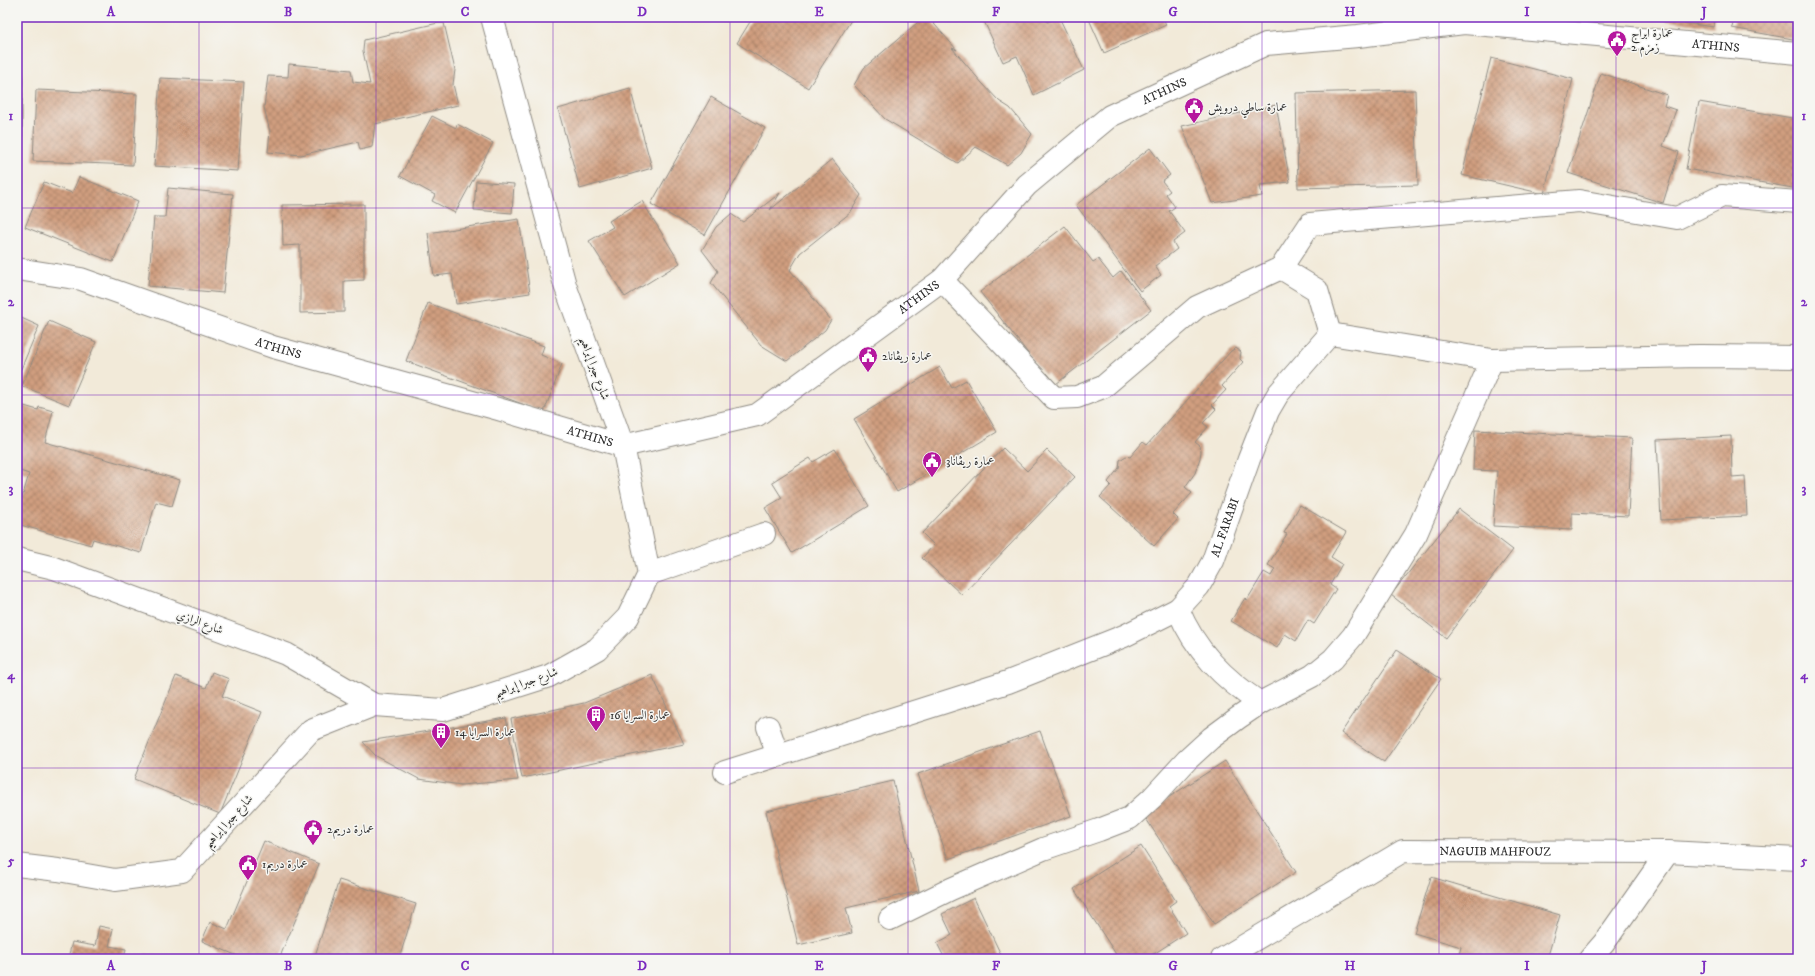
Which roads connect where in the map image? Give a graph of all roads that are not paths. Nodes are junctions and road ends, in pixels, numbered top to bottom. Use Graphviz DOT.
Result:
graph roads {
  1 [pos="492,17"];
  2 [pos="1465,20"];
  3 [pos="1798,52"];
  4 [pos="1798,202"];
  5 [pos="1281,268"];
  6 [pos="17,270"];
  7 [pos="942,280"];
  8 [pos="1330,334"];
  9 [pos="1798,357"];
  10 [pos="1492,360"];
  11 [pos="622,446"];
  12 [pos="764,534"];
  13 [pos="17,560"];
  14 [pos="649,574"];
  15 [pos="1178,609"];
  16 [pos="1260,703"];
  17 [pos="374,705"];
  18 [pos="768,727"];
  19 [pos="778,756"];
  20 [pos="726,772"];
  21 [pos="1668,852"];
  22 [pos="1798,859"];
  23 [pos="17,865"];
  24 [pos="890,919"];
  25 [pos="1222,959"];
  26 [pos="1590,959"];
  1 -- 11 [label="street, شارع جبرا إبراهيم"];
  2 -- 3 [label="street, ATHINS"];
  2 -- 7 [label="street, ATHINS"];
  4 -- 5 [label="street"];
  5 -- 7 [label="street"];
  5 -- 8 [label="street"];
  6 -- 11 [label="street, ATHINS"];
  7 -- 11 [label="street, ATHINS"];
  8 -- 10 [label="street"];
  8 -- 15 [label="street, AL FARABI"];
  9 -- 10 [label="street"];
  10 -- 16 [label="street"];
  11 -- 14 [label="street, شارع جبرا إبراهيم"];
  12 -- 14 [label="street"];
  13 -- 17 [label="street, شارع الرازي"];
  14 -- 17 [label="street, شارع جبرا إبراهيم"];
  15 -- 16 [label="street"];
  15 -- 19 [label="street"];
  16 -- 24 [label="street"];
  17 -- 23 [label="street, شارع جبرا إبراهيم"];
  18 -- 19 [label="street"];
  19 -- 20 [label="street"];
  21 -- 22 [label="street, NAGUIB MAHFOUZ"];
  21 -- 25 [label="street, NAGUIB MAHFOUZ"];
  21 -- 26 [label="street"];
}
